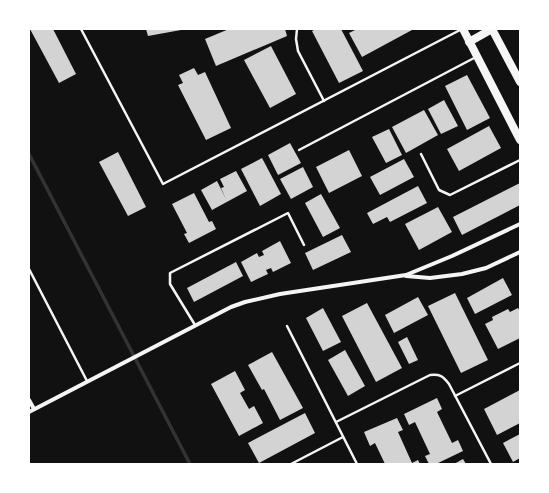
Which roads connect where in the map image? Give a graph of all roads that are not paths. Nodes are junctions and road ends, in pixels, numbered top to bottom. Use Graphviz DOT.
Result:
graph roads {
  1 [pos="81,29"];
  2 [pos="297,29"];
  3 [pos="462,29"];
  4 [pos="492,29"];
  5 [pos="469,42"];
  6 [pos="477,57"];
  7 [pos="520,82"];
  8 [pos="324,101"];
  9 [pos="520,140"];
  10 [pos="299,150"];
  11 [pos="421,154"];
  12 [pos="520,160"];
  13 [pos="520,224"];
  14 [pos="304,245"];
  15 [pos="520,252"];
  16 [pos="29,269"];
  17 [pos="406,276"];
  18 [pos="195,325"];
  19 [pos="286,326"];
  20 [pos="520,363"];
  21 [pos="87,381"];
  22 [pos="455,396"];
  23 [pos="29,400"];
  24 [pos="34,409"];
  25 [pos="29,412"];
  26 [pos="336,422"];
  27 [pos="343,437"];
  28 [pos="291,464"];
  29 [pos="357,464"];
  30 [pos="491,464"];
  1 -- 8 [label="lane"];
  2 -- 8 [label="lane"];
  3 -- 5 [label="main road"];
  3 -- 8 [label="lane"];
  4 -- 5 [label="main road"];
  4 -- 7 [label="main road"];
  5 -- 6 [label="main road"];
  6 -- 9 [label="main road"];
  6 -- 10 [label="lane"];
  11 -- 12 [label="lane"];
  13 -- 17 [label="street"];
  14 -- 18 [label="lane"];
  15 -- 17 [label="street"];
  16 -- 21 [label="lane"];
  17 -- 18 [label="street"];
  18 -- 21 [label="street"];
  19 -- 26 [label="lane"];
  20 -- 22 [label="lane"];
  21 -- 24 [label="street"];
  22 -- 26 [label="lane"];
  22 -- 30 [label="lane"];
  23 -- 24 [label="street"];
  24 -- 25 [label="street"];
  26 -- 27 [label="lane"];
  27 -- 28 [label="lane"];
  27 -- 29 [label="lane"];
}
